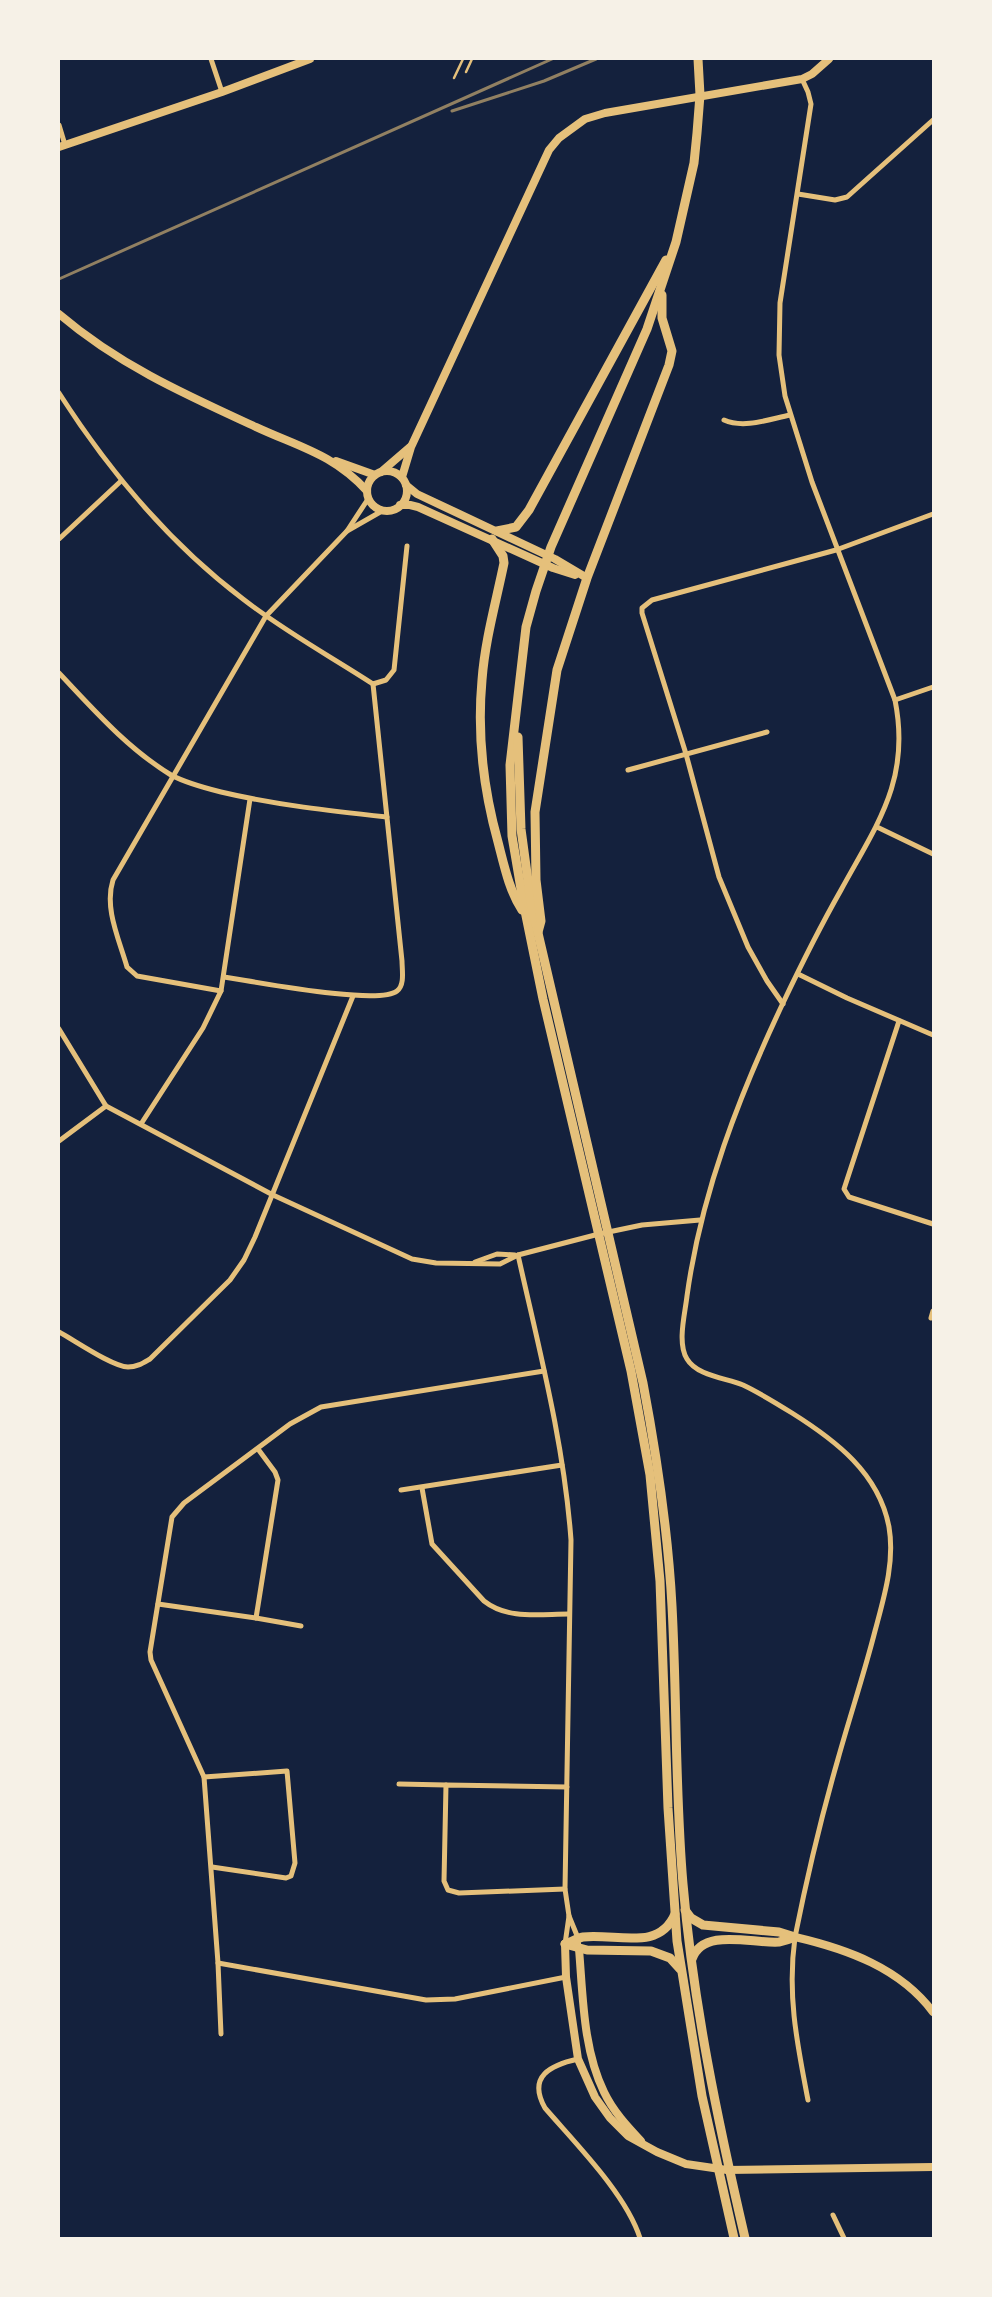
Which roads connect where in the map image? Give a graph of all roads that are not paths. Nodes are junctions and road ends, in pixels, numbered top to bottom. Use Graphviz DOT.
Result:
graph roads {
  1 [pos="211,59"];
  2 [pos="310,59"];
  3 [pos="463,59"];
  4 [pos="472,59"];
  5 [pos="698,59"];
  6 [pos="829,59"];
  7 [pos="290,62"];
  8 [pos="466,72"];
  9 [pos="454,78"];
  10 [pos="802,79"];
  11 [pos="222,92"];
  12 [pos="933,120"];
  13 [pos="59,125"];
  14 [pos="62,146"];
  15 [pos="798,194"];
  16 [pos="676,242"];
  17 [pos="662,287"];
  18 [pos="59,314"];
  19 [pos="59,393"];
  20 [pos="790,415"];
  21 [pos="724,420"];
  22 [pos="411,447"];
  23 [pos="329,460"];
  24 [pos="378,474"];
  25 [pos="121,481"];
  26 [pos="404,481"];
  27 [pos="367,495"];
  28 [pos="400,506"];
  29 [pos="382,511"];
  30 [pos="933,514"];
  31 [pos="347,531"];
  32 [pos="495,535"];
  33 [pos="59,539"];
  34 [pos="407,546"];
  35 [pos="836,550"];
  36 [pos="587,578"];
  37 [pos="266,616"];
  38 [pos="59,673"];
  39 [pos="373,684"];
  40 [pos="933,687"];
  41 [pos="895,700"];
  42 [pos="516,705"];
  43 [pos="767,732"];
  44 [pos="686,754"];
  45 [pos="628,770"];
  46 [pos="174,776"];
  47 [pos="250,799"];
  48 [pos="387,817"];
  49 [pos="877,827"];
  50 [pos="933,854"];
  51 [pos="526,917"];
  52 [pos="537,934"];
  53 [pos="798,974"];
  54 [pos="224,977"];
  55 [pos="221,991"];
  56 [pos="353,996"];
  57 [pos="783,1004"];
  58 [pos="899,1021"];
  59 [pos="59,1029"];
  60 [pos="933,1035"];
  61 [pos="106,1106"];
  62 [pos="141,1124"];
  63 [pos="59,1141"];
  64 [pos="273,1195"];
  65 [pos="700,1220"];
  66 [pos="933,1224"];
  67 [pos="518,1255"];
  68 [pos="472,1262"];
  69 [pos="933,1311"];
  70 [pos="931,1318"];
  71 [pos="59,1332"];
  72 [pos="544,1371"];
  73 [pos="258,1449"];
  74 [pos="562,1465"];
  75 [pos="422,1488"];
  76 [pos="401,1490"];
  77 [pos="158,1604"];
  78 [pos="569,1614"];
  79 [pos="256,1618"];
  80 [pos="301,1626"];
  81 [pos="204,1777"];
  82 [pos="399,1784"];
  83 [pos="446,1785"];
  84 [pos="566,1787"];
  85 [pos="212,1867"];
  86 [pos="565,1889"];
  87 [pos="685,1910"];
  88 [pos="675,1913"];
  89 [pos="569,1916"];
  90 [pos="795,1937"];
  91 [pos="578,1938"];
  92 [pos="565,1944"];
  93 [pos="579,1949"];
  94 [pos="692,1959"];
  95 [pos="218,1963"];
  96 [pos="681,1970"];
  97 [pos="566,1977"];
  98 [pos="933,2012"];
  99 [pos="221,2034"];
  100 [pos="578,2059"];
  101 [pos="808,2100"];
  102 [pos="644,2145"];
  103 [pos="933,2167"];
  104 [pos="834,2215"];
  105 [pos="640,2238"];
  106 [pos="734,2238"];
  107 [pos="745,2238"];
  108 [pos="844,2238"];
  1 -- 11 [label="street"];
  2 -- 7 [label="main road"];
  3 -- 9 [label="lane"];
  4 -- 8 [label="lane"];
  5 -- 16 [label="highway"];
  6 -- 10 [label="main road"];
  7 -- 11 [label="main road"];
  10 -- 15 [label="street"];
  10 -- 22 [label="main road"];
  11 -- 14 [label="main road"];
  12 -- 15 [label="street"];
  13 -- 14 [label="street"];
  15 -- 20 [label="street"];
  16 -- 17 [label="highway"];
  16 -- 32 [label="highway"];
  17 -- 36 [label="highway"];
  17 -- 42 [label="highway"];
  18 -- 23 [label="main road"];
  19 -- 25 [label="street"];
  20 -- 21 [label="street"];
  20 -- 35 [label="street"];
  22 -- 24 [label="main road"];
  22 -- 26 [label="main road"];
  23 -- 24 [label="main road"];
  23 -- 27 [label="main road"];
  24 -- 26 [label="main road"];
  24 -- 27 [label="main road"];
  25 -- 33 [label="street"];
  25 -- 37 [label="street"];
  26 -- 28 [label="main road"];
  26 -- 32 [label="main road"];
  27 -- 29 [label="main road"];
  27 -- 31 [label="street"];
  28 -- 29 [label="main road"];
  28 -- 32 [label="main road"];
  29 -- 31 [label="street"];
  30 -- 35 [label="street"];
  31 -- 37 [label="street"];
  32 -- 36 [label="main road"];
  32 -- 51 [label="highway"];
  34 -- 39 [label="street"];
  35 -- 41 [label="street"];
  35 -- 44 [label="street"];
  36 -- 52 [label="highway"];
  37 -- 39 [label="street"];
  37 -- 46 [label="street"];
  38 -- 46 [label="street"];
  39 -- 48 [label="street"];
  40 -- 41 [label="street"];
  41 -- 49 [label="street"];
  42 -- 51 [label="highway"];
  42 -- 52 [label="highway"];
  43 -- 44 [label="street"];
  44 -- 45 [label="street"];
  44 -- 57 [label="street"];
  46 -- 47 [label="street"];
  46 -- 55 [label="street"];
  47 -- 48 [label="street"];
  47 -- 54 [label="street"];
  48 -- 56 [label="street"];
  49 -- 50 [label="street"];
  49 -- 53 [label="street"];
  51 -- 88 [label="highway"];
  52 -- 87 [label="highway"];
  53 -- 57 [label="street"];
  53 -- 58 [label="street"];
  54 -- 55 [label="street"];
  54 -- 56 [label="street"];
  55 -- 62 [label="street"];
  56 -- 64 [label="street"];
  57 -- 65 [label="street"];
  58 -- 60 [label="street"];
  58 -- 66 [label="street"];
  59 -- 61 [label="street"];
  61 -- 62 [label="street"];
  61 -- 63 [label="street"];
  62 -- 64 [label="street"];
  64 -- 68 [label="street"];
  64 -- 71 [label="street"];
  65 -- 67 [label="street"];
  65 -- 90 [label="street"];
  67 -- 68 [label="street"];
  67 -- 68 [label="street"];
  67 -- 72 [label="street"];
  69 -- 70 [label="street"];
  72 -- 73 [label="street"];
  72 -- 74 [label="street"];
  73 -- 77 [label="street"];
  73 -- 79 [label="street"];
  74 -- 75 [label="street"];
  74 -- 78 [label="street"];
  75 -- 76 [label="street"];
  75 -- 78 [label="street"];
  77 -- 79 [label="street"];
  77 -- 81 [label="street"];
  78 -- 84 [label="street"];
  79 -- 80 [label="street"];
  81 -- 85 [label="street"];
  81 -- 85 [label="street"];
  82 -- 83 [label="street"];
  83 -- 84 [label="street"];
  83 -- 86 [label="street"];
  84 -- 86 [label="street"];
  85 -- 95 [label="street"];
  86 -- 89 [label="street"];
  87 -- 90 [label="highway"];
  87 -- 94 [label="highway"];
  88 -- 91 [label="highway"];
  88 -- 96 [label="highway"];
  89 -- 91 [label="street"];
  89 -- 92 [label="street"];
  90 -- 94 [label="highway"];
  90 -- 98 [label="main road"];
  90 -- 101 [label="street"];
  91 -- 92 [label="highway"];
  91 -- 93 [label="street"];
  92 -- 93 [label="highway"];
  92 -- 97 [label="main road"];
  93 -- 96 [label="highway"];
  93 -- 102 [label="main road"];
  94 -- 107 [label="highway"];
  95 -- 97 [label="street"];
  95 -- 99 [label="street"];
  96 -- 106 [label="highway"];
  97 -- 100 [label="main road"];
  100 -- 102 [label="main road"];
  100 -- 105 [label="street"];
  102 -- 103 [label="main road"];
  104 -- 108 [label="street"];
}
